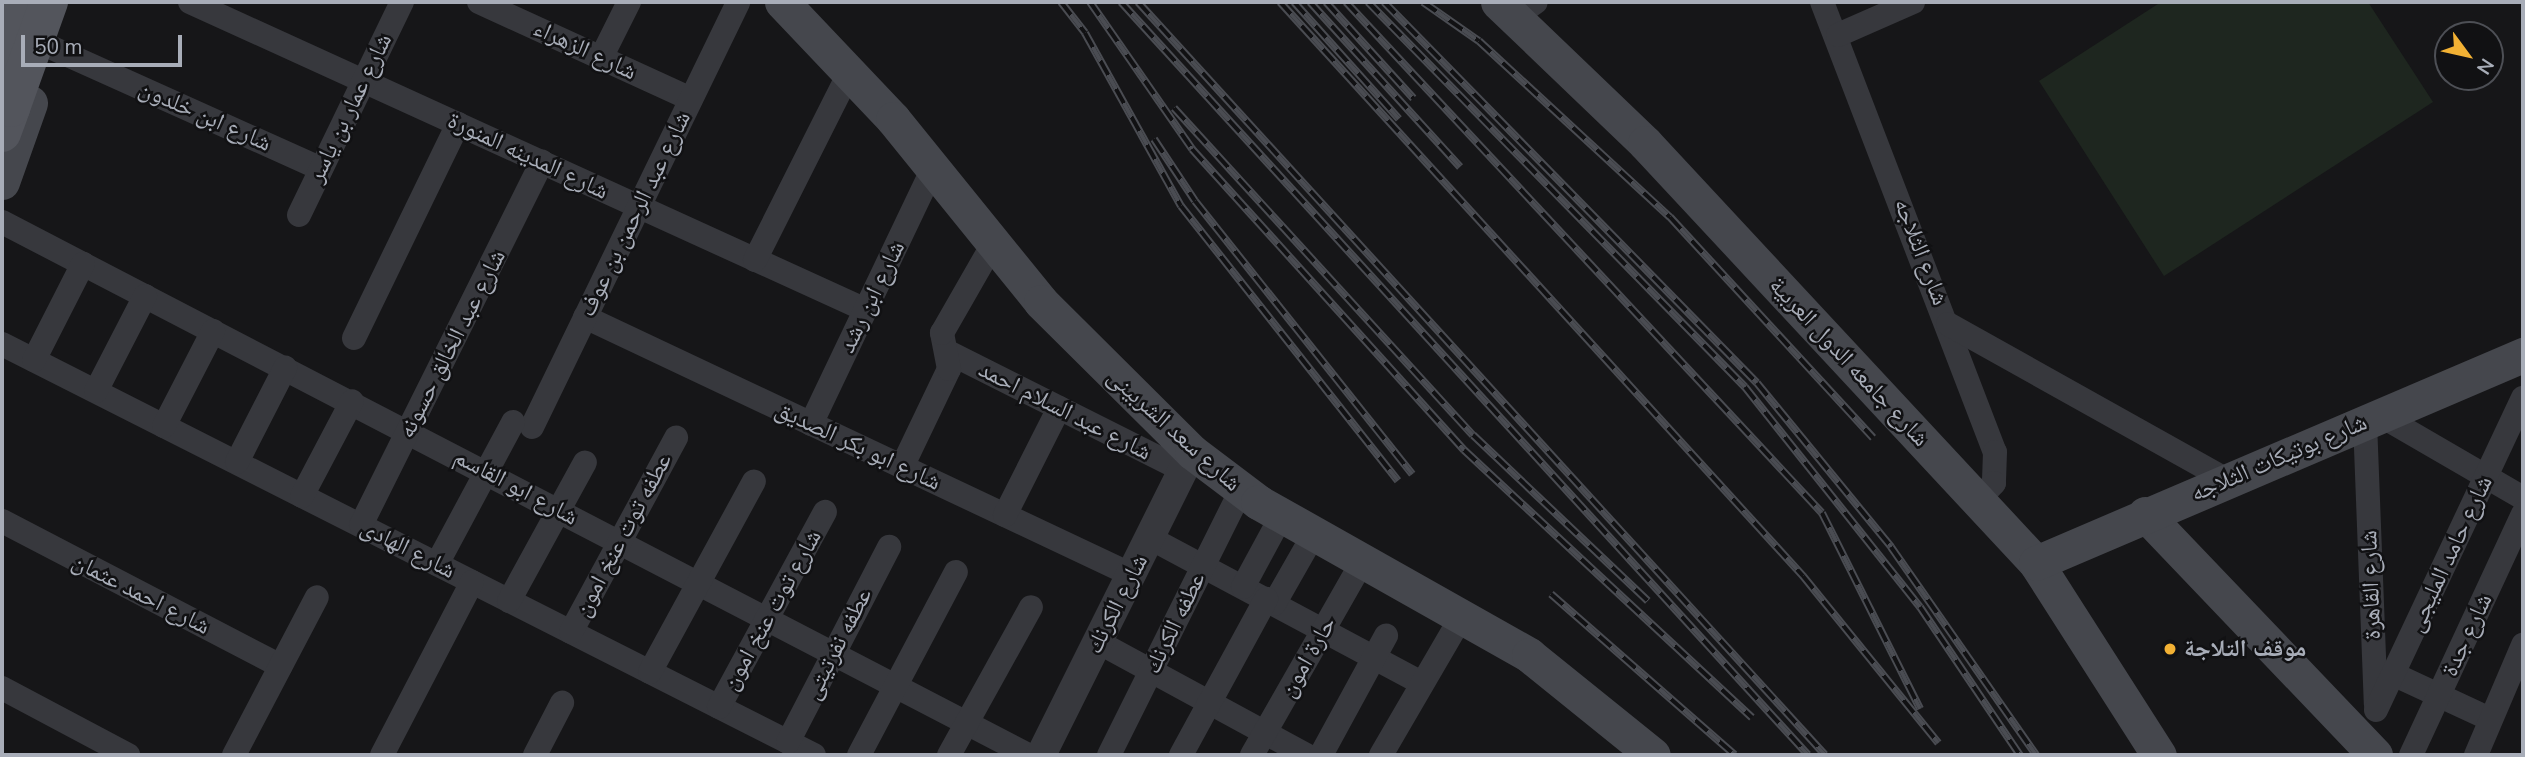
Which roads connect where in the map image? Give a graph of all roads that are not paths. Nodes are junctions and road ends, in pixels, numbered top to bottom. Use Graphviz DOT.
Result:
graph roads {
  1 [pos="21,2"];
  2 [pos="49,2"];
  3 [pos="66,2"];
  4 [pos="190,2"];
  5 [pos="402,2"];
  6 [pos="479,2"];
  7 [pos="629,2"];
  8 [pos="738,2"];
  9 [pos="782,2"];
  10 [pos="1822,2"];
  11 [pos="1913,2"];
  12 [pos="1517,6"];
  13 [pos="506,7"];
  14 [pos="1838,35"];
  15 [pos="50,47"];
  16 [pos="2,54"];
  17 [pos="601,58"];
  18 [pos="2,69"];
  19 [pos="849,73"];
  20 [pos="364,80"];
  21 [pos="38,82"];
  22 [pos="691,99"];
  23 [pos="6,121"];
  24 [pos="458,124"];
  25 [pos="542,162"];
  26 [pos="321,169"];
  27 [pos="932,170"];
  28 [pos="2,183"];
  29 [pos="639,206"];
  30 [pos="299,215"];
  31 [pos="2,222"];
  32 [pos="993,244"];
  33 [pos="755,260"];
  34 [pos="83,264"];
  35 [pos="145,296"];
  36 [pos="866,310"];
  37 [pos="585,317"];
  38 [pos="1948,324"];
  39 [pos="214,331"];
  40 [pos="354,338"];
  41 [pos="2,344"];
  42 [pos="946,352"];
  43 [pos="2523,355"];
  44 [pos="34,360"];
  45 [pos="285,368"];
  46 [pos="96,391"];
  47 [pos="2523,398"];
  48 [pos="352,401"];
  49 [pos="1059,408"];
  50 [pos="2372,419"];
  51 [pos="811,424"];
  52 [pos="164,426"];
  53 [pos="408,430"];
  54 [pos="676,438"];
  55 [pos="1188,461"];
  56 [pos="585,462"];
  57 [pos="237,463"];
  58 [pos="902,467"];
  59 [pos="486,471"];
  60 [pos="2486,476"];
  61 [pos="2227,480"];
  62 [pos="754,481"];
  63 [pos="1241,490"];
  64 [pos="302,496"];
  65 [pos="2523,498"];
  66 [pos="1978,500"];
  67 [pos="559,509"];
  68 [pos="825,512"];
  69 [pos="2145,514"];
  70 [pos="2523,514"];
  71 [pos="1005,515"];
  72 [pos="1282,515"];
  73 [pos="2,521"];
  74 [pos="361,525"];
  75 [pos="1315,532"];
  76 [pos="1150,538"];
  77 [pos="620,541"];
  78 [pos="889,547"];
  79 [pos="1364,559"];
  80 [pos="2036,563"];
  81 [pos="437,564"];
  82 [pos="1203,566"];
  83 [pos="956,572"];
  84 [pos="1132,575"];
  85 [pos="472,582"];
  86 [pos="699,582"];
  87 [pos="1243,587"];
  88 [pos="317,597"];
  89 [pos="509,600"];
  90 [pos="1270,601"];
  91 [pos="1031,607"];
  92 [pos="1462,614"];
  93 [pos="768,618"];
  94 [pos="1324,630"];
  95 [pos="571,632"];
  96 [pos="1386,636"];
  97 [pos="1098,642"];
  98 [pos="2523,645"];
  99 [pos="834,653"];
  100 [pos="1374,658"];
  101 [pos="281,666"];
  102 [pos="1151,671"];
  103 [pos="650,672"];
  104 [pos="2393,674"];
  105 [pos="1422,683"];
  106 [pos="896,685"];
  107 [pos="2,688"];
  108 [pos="2439,695"];
  109 [pos="562,703"];
  110 [pos="1210,703"];
  111 [pos="719,707"];
  112 [pos="2376,710"];
  113 [pos="2490,719"];
  114 [pos="967,723"];
  115 [pos="1265,733"];
  116 [pos="788,742"];
  117 [pos="2370,753"];
  118 [pos="128,755"];
  119 [pos="234,755"];
  120 [pos="382,755"];
  121 [pos="535,755"];
  122 [pos="814,755"];
  123 [pos="859,755"];
  124 [pos="949,755"];
  125 [pos="1028,755"];
  126 [pos="1041,755"];
  127 [pos="1109,755"];
  128 [pos="1181,755"];
  129 [pos="1252,755"];
  130 [pos="1307,755"];
  131 [pos="1321,755"];
  132 [pos="1381,755"];
  133 [pos="1653,755"];
  134 [pos="2159,755"];
  135 [pos="2411,755"];
  136 [pos="2476,755"];
  1 -- 16 [label="main road"];
  2 -- 23 [label="main road, bridge"];
  3 -- 15 [label="main road"];
  4 -- 20 [label="street, شارع المدينه المنورة"];
  5 -- 20 [label="street, شارع عمار بن ياسر"];
  6 -- 13 [label="street, شارع الزهراء"];
  7 -- 17 [label="street"];
  8 -- 22 [label="street, شارع عبد الرحمن بن عوف"];
  9 -- 19 [label="main road, شارع سعد الشربينى"];
  10 -- 14 [label="street, شارع الثلاجه"];
  11 -- 14 [label="street"];
  12 -- 66 [label="main road, شارع جامعه الدول العربية"];
  13 -- 17 [label="street, شارع الزهراء"];
  14 -- 38 [label="street, شارع الثلاجه"];
  15 -- 21 [label="main road"];
  15 -- 26 [label="street, شارع ابن خلدون"];
  17 -- 22 [label="street, شارع الزهراء"];
  18 -- 21 [label="main road"];
  19 -- 27 [label="main road, شارع سعد الشربينى"];
  19 -- 33 [label="street"];
  20 -- 24 [label="street, شارع المدينه المنورة"];
  20 -- 26 [label="street, شارع عمار بن ياسر"];
  21 -- 28 [label="main road"];
  22 -- 29 [label="street, شارع عبد الرحمن بن عوف"];
  24 -- 25 [label="street, شارع المدينه المنورة"];
  24 -- 40 [label="street"];
  25 -- 29 [label="street, شارع المدينه المنورة"];
  25 -- 53 [label="street, شارع عبد الخالق حسونه"];
  26 -- 30 [label="street, شارع عمار بن ياسر"];
  27 -- 32 [label="main road, شارع سعد الشربينى"];
  27 -- 36 [label="street, شارع ابن رشد"];
  29 -- 33 [label="street, شارع المدينه المنورة"];
  29 -- 37 [label="street, شارع عبد الرحمن بن عوف"];
  31 -- 34 [label="street, شارع ابو القاسم"];
  32 -- 42 [label="street"];
  32 -- 55 [label="main road, شارع سعد الشربينى"];
  33 -- 36 [label="street, شارع المدينه المنورة"];
  34 -- 35 [label="street, شارع ابو القاسم"];
  34 -- 44 [label="street"];
  35 -- 39 [label="street, شارع ابو القاسم"];
  35 -- 46 [label="street"];
  36 -- 51 [label="street, شارع ابن رشد"];
  37 -- 51 [label="street, شارع ابو بكر الصديق"];
  37 -- 59 [label="street, شارع عبد الرحمن بن عوف"];
  38 -- 61 [label="street"];
  38 -- 66 [label="street, شارع الثلاجه"];
  39 -- 45 [label="street, شارع ابو القاسم"];
  39 -- 52 [label="street"];
  41 -- 44 [label="street, شارع الهادى"];
  42 -- 49 [label="street, شارع عبد السلام احمد"];
  42 -- 58 [label="street"];
  43 -- 50 [label="main road, شارع بوتيكات الثلاجه"];
  44 -- 46 [label="street, شارع الهادى"];
  45 -- 48 [label="street, شارع ابو القاسم"];
  45 -- 57 [label="street"];
  46 -- 52 [label="street, شارع الهادى"];
  47 -- 60 [label="street, شارع حامد المليجى"];
  48 -- 53 [label="street, شارع ابو القاسم"];
  48 -- 64 [label="street"];
  49 -- 55 [label="street, شارع عبد السلام احمد"];
  49 -- 71 [label="street"];
  50 -- 60 [label="street"];
  50 -- 61 [label="main road, شارع بوتيكات الثلاجه"];
  50 -- 112 [label="street, شارع القاهرة"];
  51 -- 58 [label="street, شارع ابو بكر الصديق"];
  52 -- 57 [label="street, شارع الهادى"];
  53 -- 59 [label="street, شارع ابو القاسم"];
  53 -- 74 [label="street, شارع عبد الخالق حسونه"];
  54 -- 77 [label="street, عطفه توت عنخ امون"];
  55 -- 63 [label="main road, شارع سعد الشربينى"];
  55 -- 76 [label="street, شارع الكرنك"];
  56 -- 67 [label="street"];
  57 -- 64 [label="street, شارع الهادى"];
  58 -- 71 [label="street, شارع ابو بكر الصديق"];
  59 -- 67 [label="street, شارع ابو القاسم"];
  59 -- 81 [label="street, شارع عبد الرحمن بن عوف"];
  60 -- 65 [label="street"];
  60 -- 104 [label="street, شارع حامد المليجى"];
  61 -- 69 [label="main road, شارع بوتيكات الثلاجه"];
  62 -- 86 [label="street"];
  63 -- 72 [label="main road, شارع سعد الشربينى"];
  63 -- 82 [label="street, عطفه الكرنك"];
  64 -- 74 [label="street, شارع الهادى"];
  66 -- 80 [label="main road, شارع جامعه الدول العربية"];
  67 -- 77 [label="street, شارع ابو القاسم"];
  67 -- 89 [label="street"];
  68 -- 93 [label="street, شارع توت عنخ امون"];
  69 -- 80 [label="main road, شارع بوتيكات الثلاجه"];
  69 -- 117 [label="main road"];
  70 -- 108 [label="street, شارع جدة"];
  71 -- 84 [label="street, شارع ابو بكر الصديق"];
  72 -- 75 [label="main road, شارع سعد الشربينى"];
  72 -- 87 [label="street"];
  73 -- 101 [label="street, شارع احمد عثمان"];
  74 -- 81 [label="street, شارع الهادى"];
  75 -- 79 [label="main road, شارع سعد الشربينى"];
  75 -- 90 [label="street"];
  76 -- 82 [label="street"];
  76 -- 84 [label="street, شارع الكرنك"];
  77 -- 86 [label="street, شارع ابو القاسم"];
  77 -- 95 [label="street, عطفه توت عنخ امون"];
  78 -- 99 [label="street, عطفه نفرتيتى"];
  79 -- 92 [label="main road, شارع سعد الشربينى"];
  79 -- 94 [label="street, حارة امون"];
  80 -- 134 [label="main road, شارع جامعه الدول العربية"];
  81 -- 85 [label="street, شارع الهادى"];
  82 -- 87 [label="street"];
  82 -- 102 [label="street, عطفه الكرنك"];
  83 -- 106 [label="street"];
  84 -- 97 [label="street, شارع الكرنك"];
  85 -- 89 [label="street, شارع الهادى"];
  85 -- 120 [label="street"];
  86 -- 93 [label="street, شارع ابو القاسم"];
  86 -- 103 [label="street"];
  87 -- 90 [label="street"];
  88 -- 101 [label="street"];
  89 -- 95 [label="street, شارع الهادى"];
  90 -- 94 [label="street"];
  90 -- 110 [label="street"];
  91 -- 114 [label="street"];
  92 -- 105 [label="street"];
  92 -- 133 [label="main road, شارع سعد الشربينى"];
  93 -- 99 [label="street, شارع ابو القاسم"];
  93 -- 111 [label="street, شارع توت عنخ امون"];
  94 -- 100 [label="street"];
  94 -- 115 [label="street, حارة امون"];
  95 -- 103 [label="street, شارع الهادى"];
  96 -- 100 [label="street"];
  97 -- 102 [label="street"];
  97 -- 126 [label="street, شارع الكرنك"];
  98 -- 113 [label="street"];
  99 -- 106 [label="street, شارع ابو القاسم"];
  99 -- 116 [label="street, عطفه نفرتيتى"];
  100 -- 105 [label="street"];
  100 -- 131 [label="street"];
  101 -- 119 [label="street"];
  102 -- 110 [label="street"];
  102 -- 127 [label="street, عطفه الكرنك"];
  103 -- 111 [label="street, شارع الهادى"];
  104 -- 108 [label="street"];
  104 -- 112 [label="street, شارع حامد المليجى"];
  105 -- 132 [label="street"];
  106 -- 114 [label="street, شارع ابو القاسم"];
  106 -- 123 [label="street"];
  107 -- 118 [label="street"];
  108 -- 113 [label="street"];
  108 -- 135 [label="street, شارع جدة"];
  109 -- 121 [label="street"];
  110 -- 115 [label="street"];
  110 -- 128 [label="street"];
  111 -- 116 [label="street, شارع الهادى"];
  112 -- 117 [label="street, شارع القاهرة"];
  113 -- 136 [label="street"];
  114 -- 124 [label="street"];
  114 -- 125 [label="street, شارع ابو القاسم"];
  115 -- 129 [label="street, حارة امون"];
  115 -- 130 [label="street"];
  116 -- 122 [label="street, شارع الهادى"];
}
